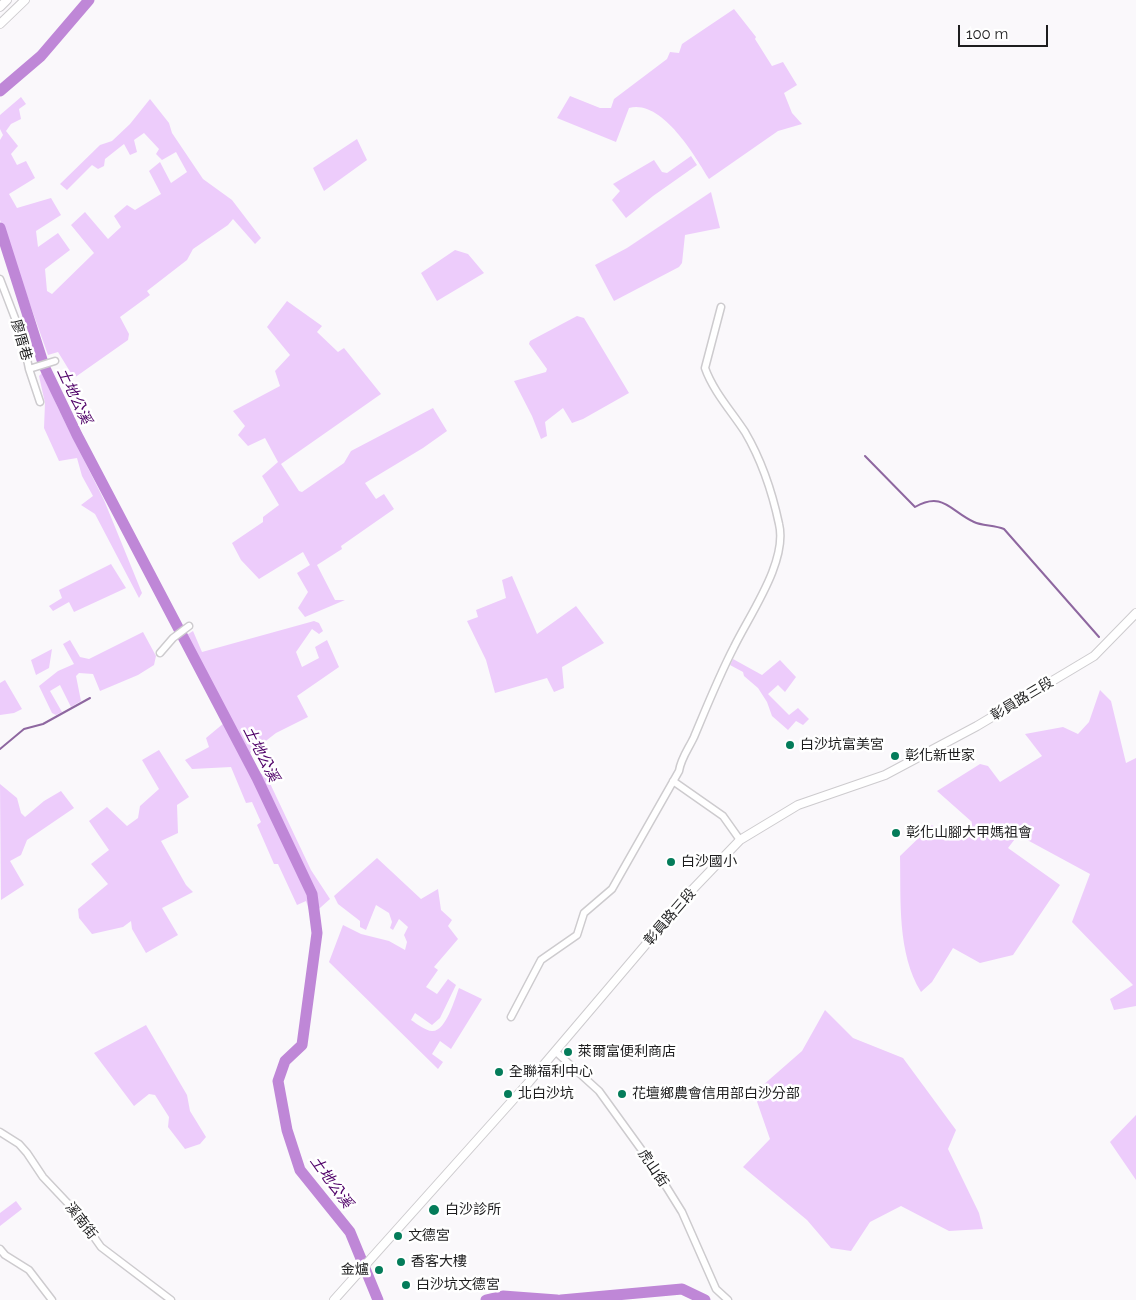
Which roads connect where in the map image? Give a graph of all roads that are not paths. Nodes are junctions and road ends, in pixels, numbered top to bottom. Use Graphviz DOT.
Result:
graph roads {
  1 [pos="7,0"];
  2 [pos="25,0"];
  3 [pos="0,7"];
  4 [pos="0,24"];
  5 [pos="0,280"];
  6 [pos="722,307"];
  7 [pos="53,361"];
  8 [pos="29,369"];
  9 [pos="40,402"];
  10 [pos="1136,613"];
  11 [pos="187,628"];
  12 [pos="160,652"];
  13 [pos="673,782"];
  14 [pos="740,840"];
  15 [pos="512,1017"];
  16 [pos="555,1051"];
  17 [pos="0,1132"];
  18 [pos="0,1249"];
  19 [pos="52,1300"];
  20 [pos="171,1300"];
  21 [pos="334,1300"];
  22 [pos="728,1300"];
  1 -- 3 [label="main road"];
  2 -- 4 [label="main road"];
  5 -- 8 [label="street, 廖厝巷"];
  6 -- 13 [label="street"];
  7 -- 8 [label="street"];
  8 -- 9 [label="street, 廖厝巷"];
  10 -- 14 [label="main road, 彰員路三段"];
  11 -- 12 [label="street"];
  13 -- 14 [label="street"];
  13 -- 15 [label="street"];
  14 -- 16 [label="main road, 彰員路三段"];
  16 -- 21 [label="main road, 彰員路三段"];
  16 -- 22 [label="street, 虎山街"];
  17 -- 20 [label="street, 溪南街"];
  18 -- 19 [label="street"];
}
